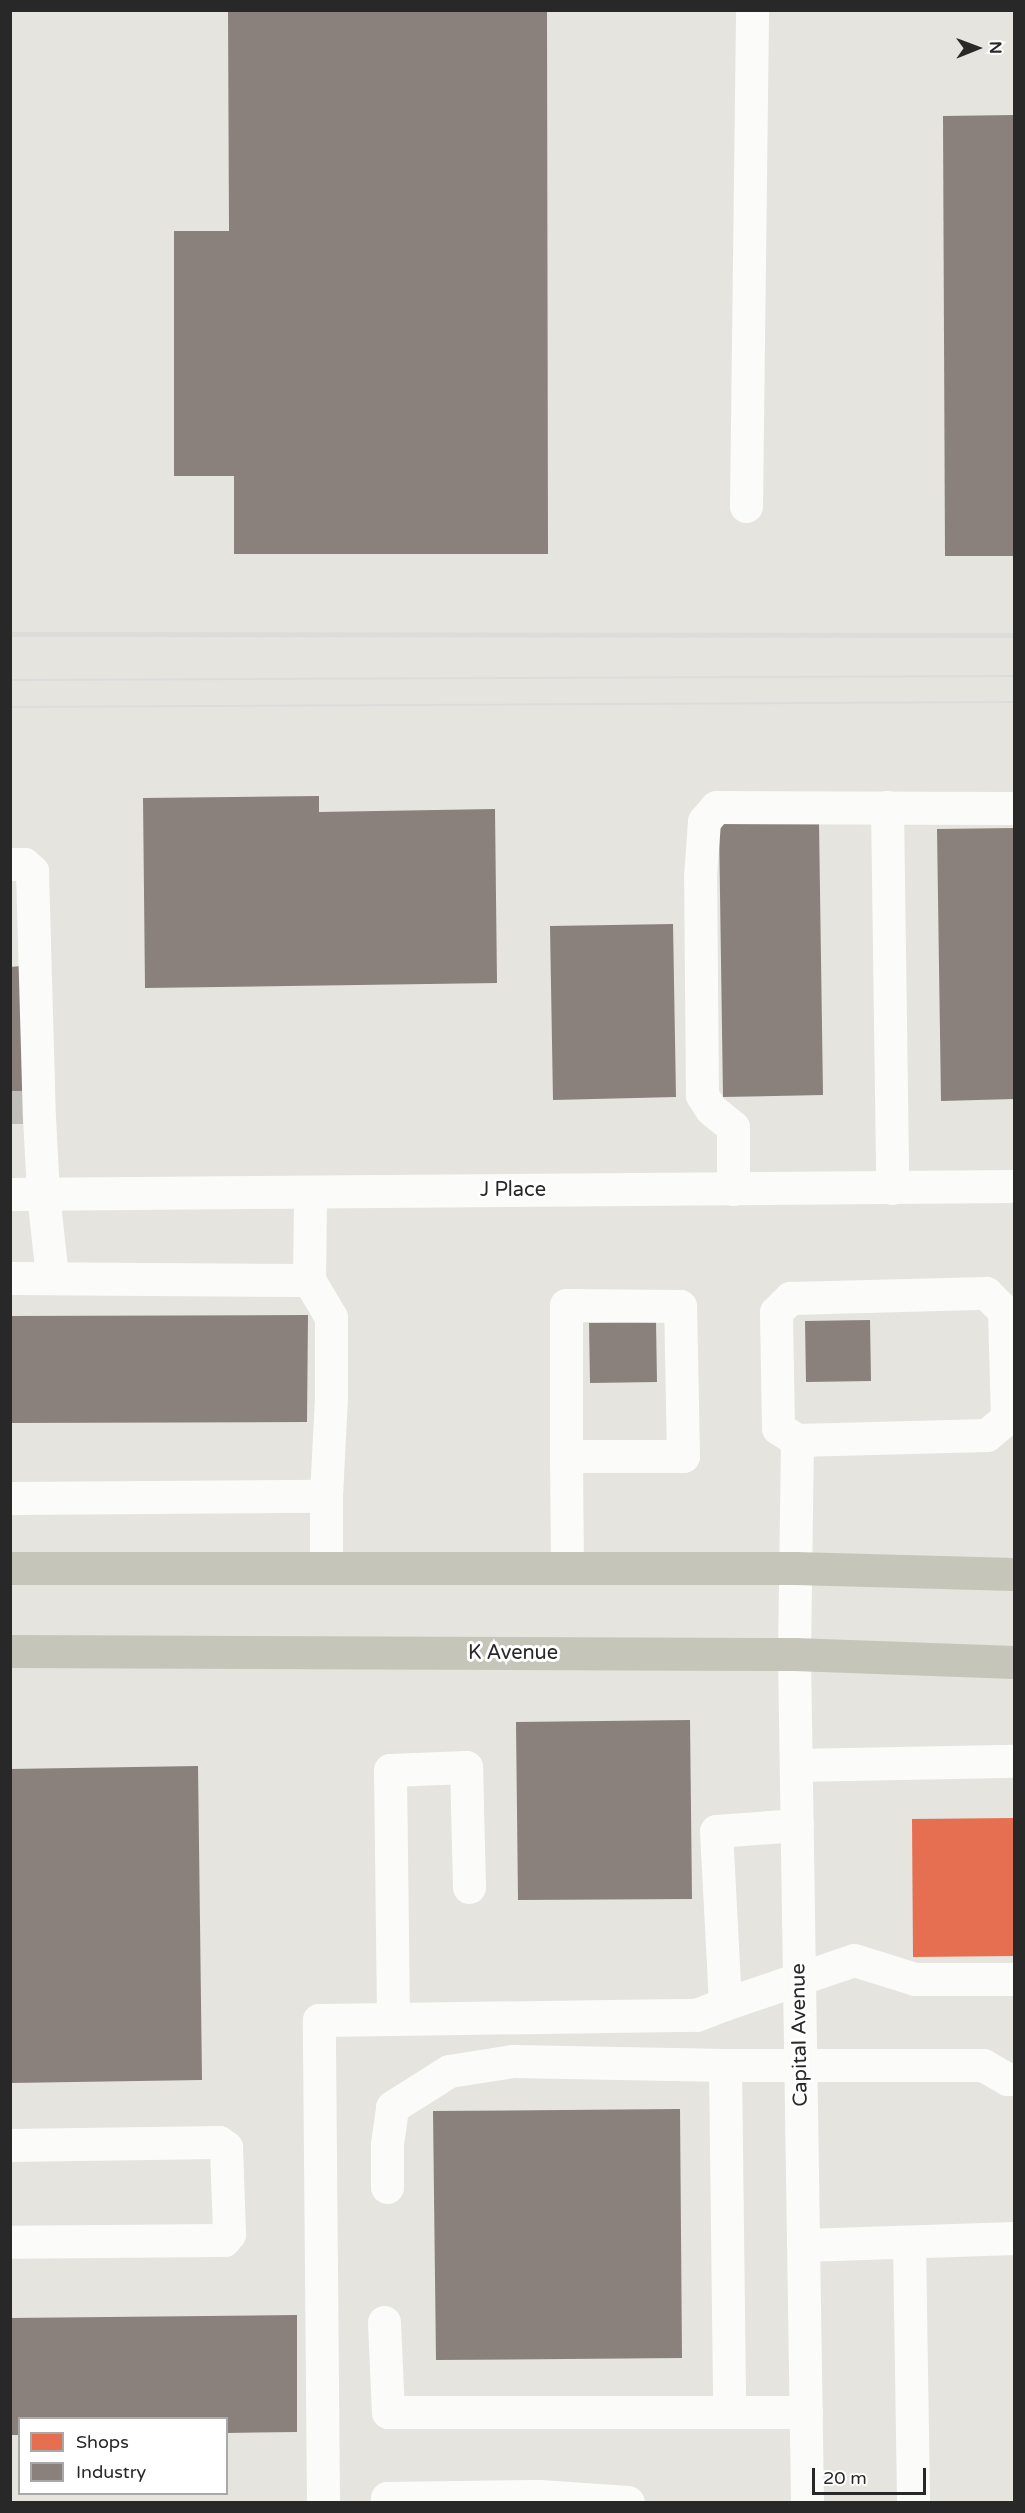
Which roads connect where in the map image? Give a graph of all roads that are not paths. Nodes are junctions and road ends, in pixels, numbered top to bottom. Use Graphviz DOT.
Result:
graph roads {
  1 [pos="752,10"];
  2 [pos="746,506"];
  3 [pos="887,807"];
  4 [pos="1014,807"];
  5 [pos="10,864"];
  6 [pos="1014,1186"];
  7 [pos="733,1188"];
  8 [pos="892,1188"];
  9 [pos="310,1192"];
  10 [pos="10,1194"];
  11 [pos="43,1194"];
  12 [pos="52,1277"];
  13 [pos="10,1278"];
  14 [pos="309,1280"];
  15 [pos="797,1440"];
  16 [pos="566,1456"];
  17 [pos="326,1496"];
  18 [pos="10,1498"];
  19 [pos="326,1566"];
  20 [pos="567,1567"];
  21 [pos="10,1568"];
  22 [pos="795,1568"];
  23 [pos="1014,1574"];
  24 [pos="10,1651"];
  25 [pos="794,1654"];
  26 [pos="1014,1662"];
  27 [pos="1014,1761"];
  28 [pos="796,1765"];
  29 [pos="796,1826"];
  30 [pos="469,1887"];
  31 [pos="799,1979"];
  32 [pos="1014,1979"];
  33 [pos="725,2004"];
  34 [pos="393,2019"];
  35 [pos="800,2065"];
  36 [pos="725,2066"];
  37 [pos="1014,2079"];
  38 [pos="10,2145"];
  39 [pos="387,2187"];
  40 [pos="1014,2238"];
  41 [pos="10,2242"];
  42 [pos="909,2242"];
  43 [pos="803,2245"];
  44 [pos="384,2322"];
  45 [pos="729,2412"];
  46 [pos="806,2412"];
  47 [pos="322,2502"];
  48 [pos="387,2502"];
  49 [pos="628,2502"];
  50 [pos="807,2502"];
  51 [pos="913,2502"];
  1 -- 2 [label="street"];
  3 -- 4 [label="street"];
  3 -- 7 [label="street"];
  3 -- 8 [label="street"];
  5 -- 11 [label="street"];
  6 -- 8 [label="street, J Place"];
  7 -- 8 [label="street, J Place"];
  7 -- 9 [label="street, J Place"];
  9 -- 11 [label="street, J Place"];
  9 -- 14 [label="street"];
  10 -- 11 [label="street, J Place"];
  11 -- 12 [label="street"];
  12 -- 13 [label="street"];
  12 -- 14 [label="street"];
  14 -- 17 [label="street"];
  15 -- 15 [label="street"];
  15 -- 22 [label="street, Capital Avenue"];
  16 -- 16 [label="street"];
  16 -- 20 [label="street"];
  17 -- 18 [label="street"];
  17 -- 19 [label="street"];
  19 -- 20 [label="main road"];
  19 -- 21 [label="main road"];
  20 -- 22 [label="main road"];
  22 -- 23 [label="main road"];
  22 -- 25 [label="street, Capital Avenue"];
  24 -- 25 [label="main road, K Avenue"];
  25 -- 26 [label="main road, K Avenue"];
  25 -- 28 [label="street, Capital Avenue"];
  27 -- 28 [label="street"];
  28 -- 29 [label="street, Capital Avenue"];
  29 -- 31 [label="street, Capital Avenue"];
  29 -- 33 [label="street"];
  30 -- 34 [label="street"];
  31 -- 32 [label="street"];
  31 -- 33 [label="street"];
  31 -- 35 [label="street, Capital Avenue"];
  33 -- 34 [label="street"];
  34 -- 47 [label="street"];
  35 -- 36 [label="street"];
  35 -- 37 [label="street"];
  35 -- 43 [label="street, Capital Avenue"];
  36 -- 39 [label="street"];
  36 -- 45 [label="street"];
  38 -- 41 [label="street"];
  40 -- 42 [label="street"];
  42 -- 43 [label="street"];
  42 -- 51 [label="street"];
  43 -- 46 [label="street, Capital Avenue"];
  44 -- 45 [label="street"];
  45 -- 46 [label="street"];
  46 -- 50 [label="street, Capital Avenue"];
  48 -- 49 [label="street"];
}
